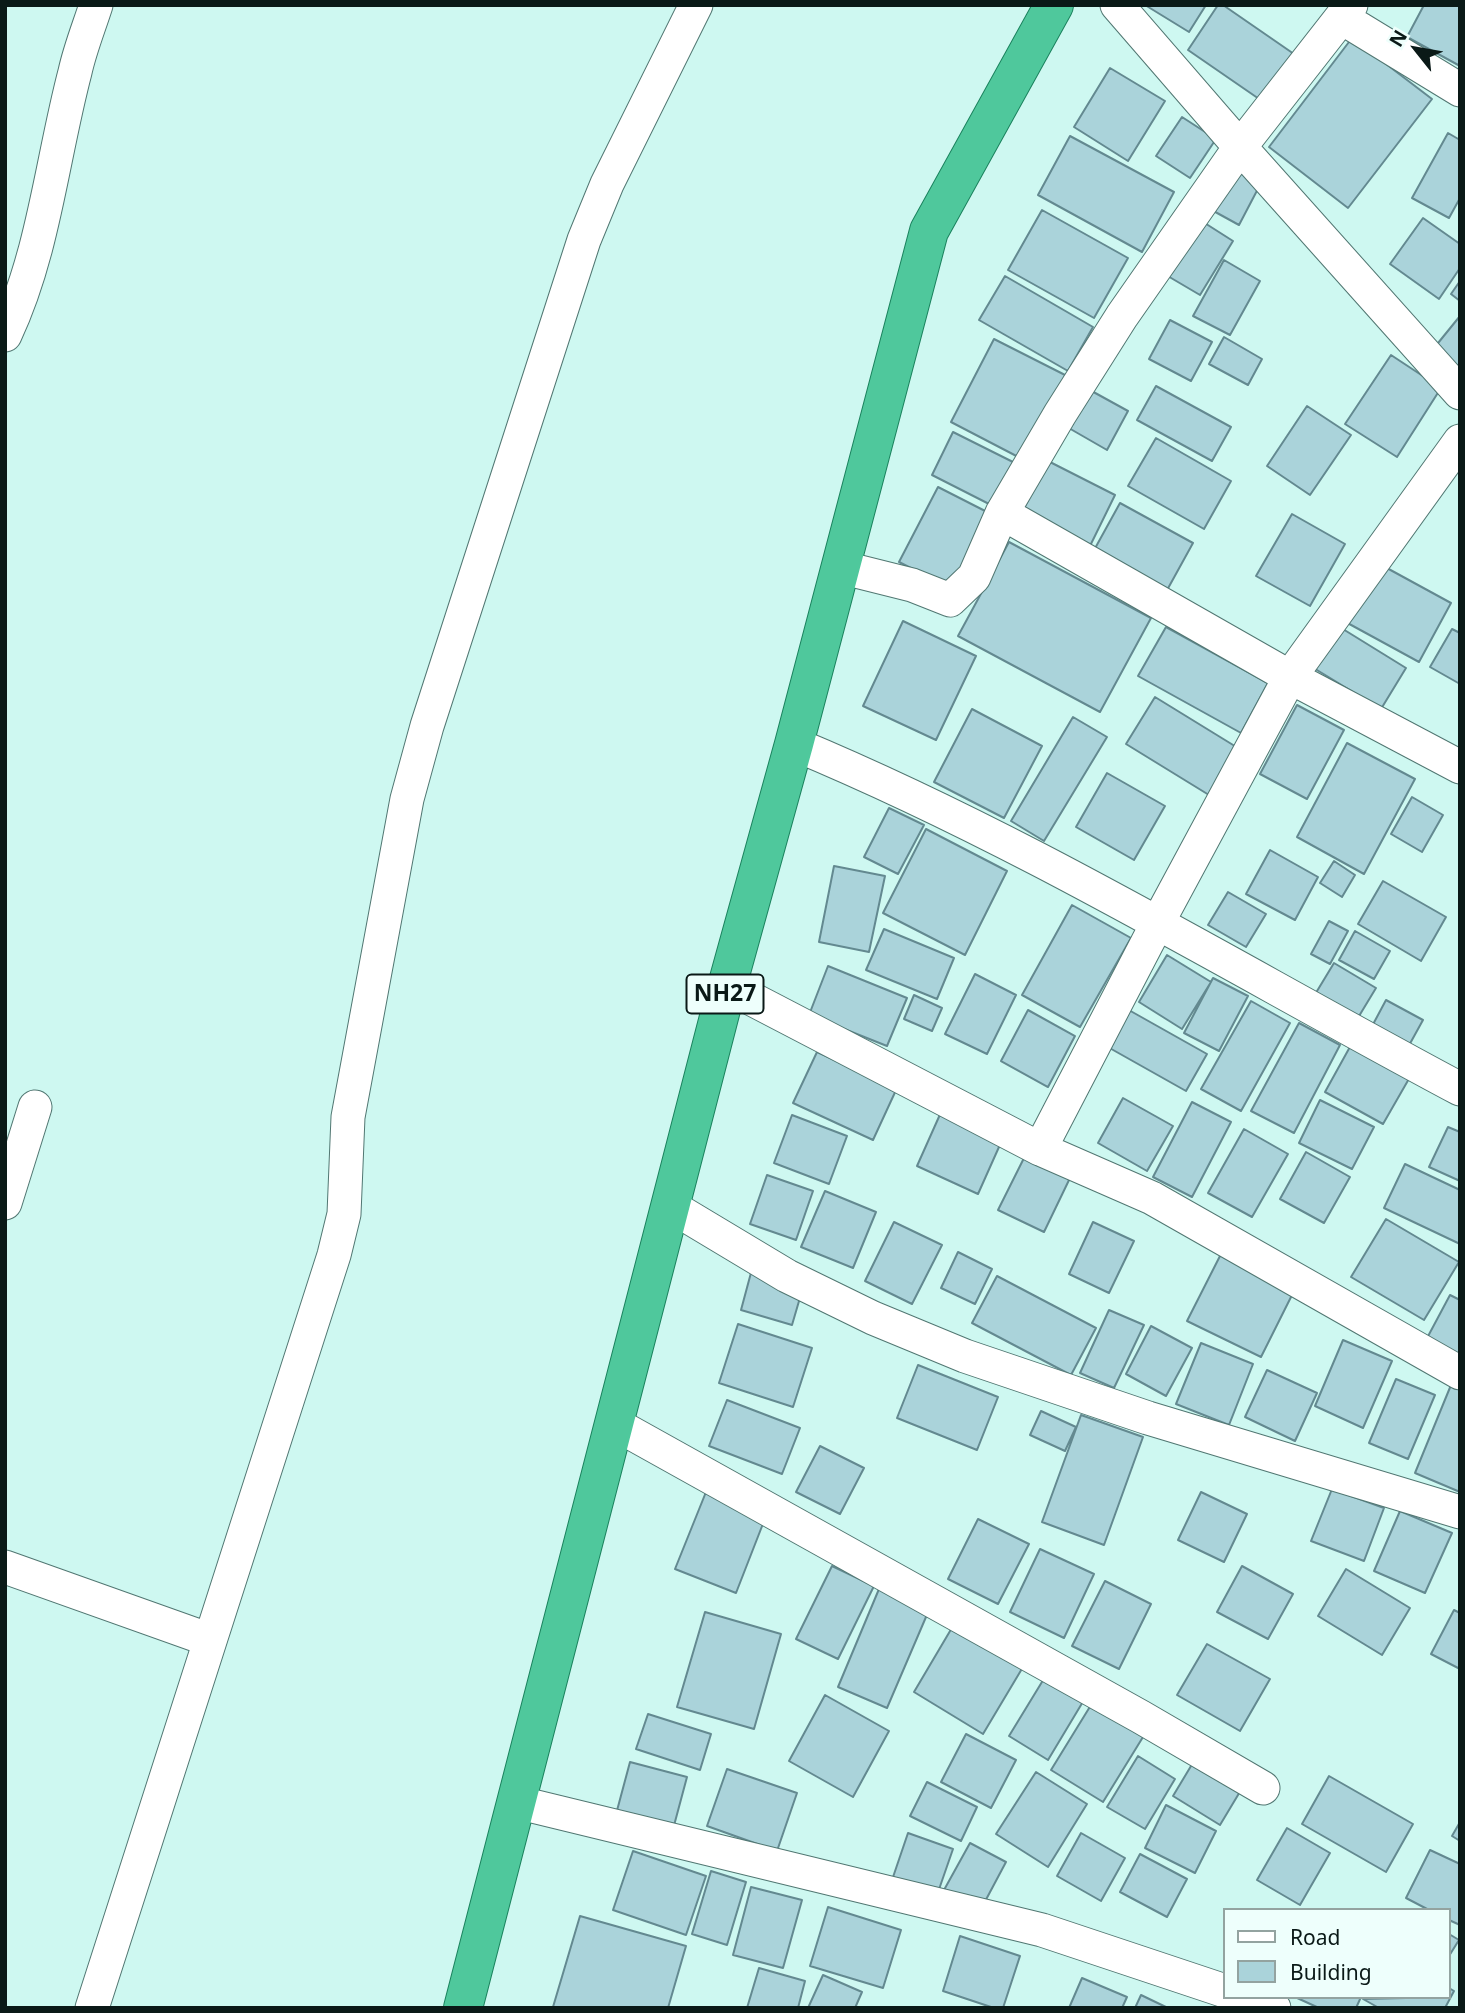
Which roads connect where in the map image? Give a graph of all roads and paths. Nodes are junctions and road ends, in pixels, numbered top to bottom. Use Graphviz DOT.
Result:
graph roads {
  1 [pos="96,5"];
  2 [pos="696,5"];
  3 [pos="1054,5"];
  4 [pos="1117,5"];
  5 [pos="1346,12"];
  6 [pos="1460,90"];
  7 [pos="1240,147"];
  8 [pos="5,335"];
  9 [pos="1460,393"];
  10 [pos="1460,441"];
  11 [pos="1002,513"];
  12 [pos="841,567"];
  13 [pos="1290,677"];
  14 [pos="794,744"];
  15 [pos="1460,767"];
  16 [pos="1157,924"];
  17 [pos="727,986"];
  18 [pos="1460,1089"];
  19 [pos="35,1107"];
  20 [pos="1040,1149"];
  21 [pos="5,1203"];
  22 [pos="672,1207"];
  23 [pos="1460,1373"];
  24 [pos="615,1424"];
  25 [pos="1460,1512"];
  26 [pos="5,1567"];
  27 [pos="210,1640"];
  28 [pos="1263,1788"];
  29 [pos="516,1802"];
  30 [pos="1224,1992"];
  31 [pos="1248,1999"];
  32 [pos="92,2008"];
  33 [pos="463,2008"];
  34 [pos="1273,2008"];
  1 -- 8 [label="street"];
  2 -- 27 [label="street"];
  3 -- 12 [label="highway, NH27"];
  4 -- 7 [label="street"];
  5 -- 6 [label="street"];
  5 -- 7 [label="street"];
  7 -- 9 [label="street"];
  7 -- 11 [label="street"];
  10 -- 13 [label="street"];
  11 -- 12 [label="street"];
  11 -- 13 [label="street"];
  12 -- 14 [label="highway, NH27"];
  13 -- 15 [label="street"];
  13 -- 16 [label="street"];
  14 -- 16 [label="street"];
  14 -- 17 [label="highway, NH27"];
  16 -- 18 [label="street"];
  16 -- 20 [label="street"];
  17 -- 20 [label="street"];
  17 -- 22 [label="highway, NH27"];
  19 -- 21 [label="street"];
  20 -- 23 [label="street"];
  22 -- 24 [label="highway, NH27"];
  22 -- 25 [label="street"];
  24 -- 28 [label="street"];
  24 -- 29 [label="highway, NH27"];
  26 -- 27 [label="street"];
  27 -- 32 [label="street"];
  29 -- 30 [label="street"];
  29 -- 33 [label="highway, NH27"];
  31 -- 34 [label="street"];
}
